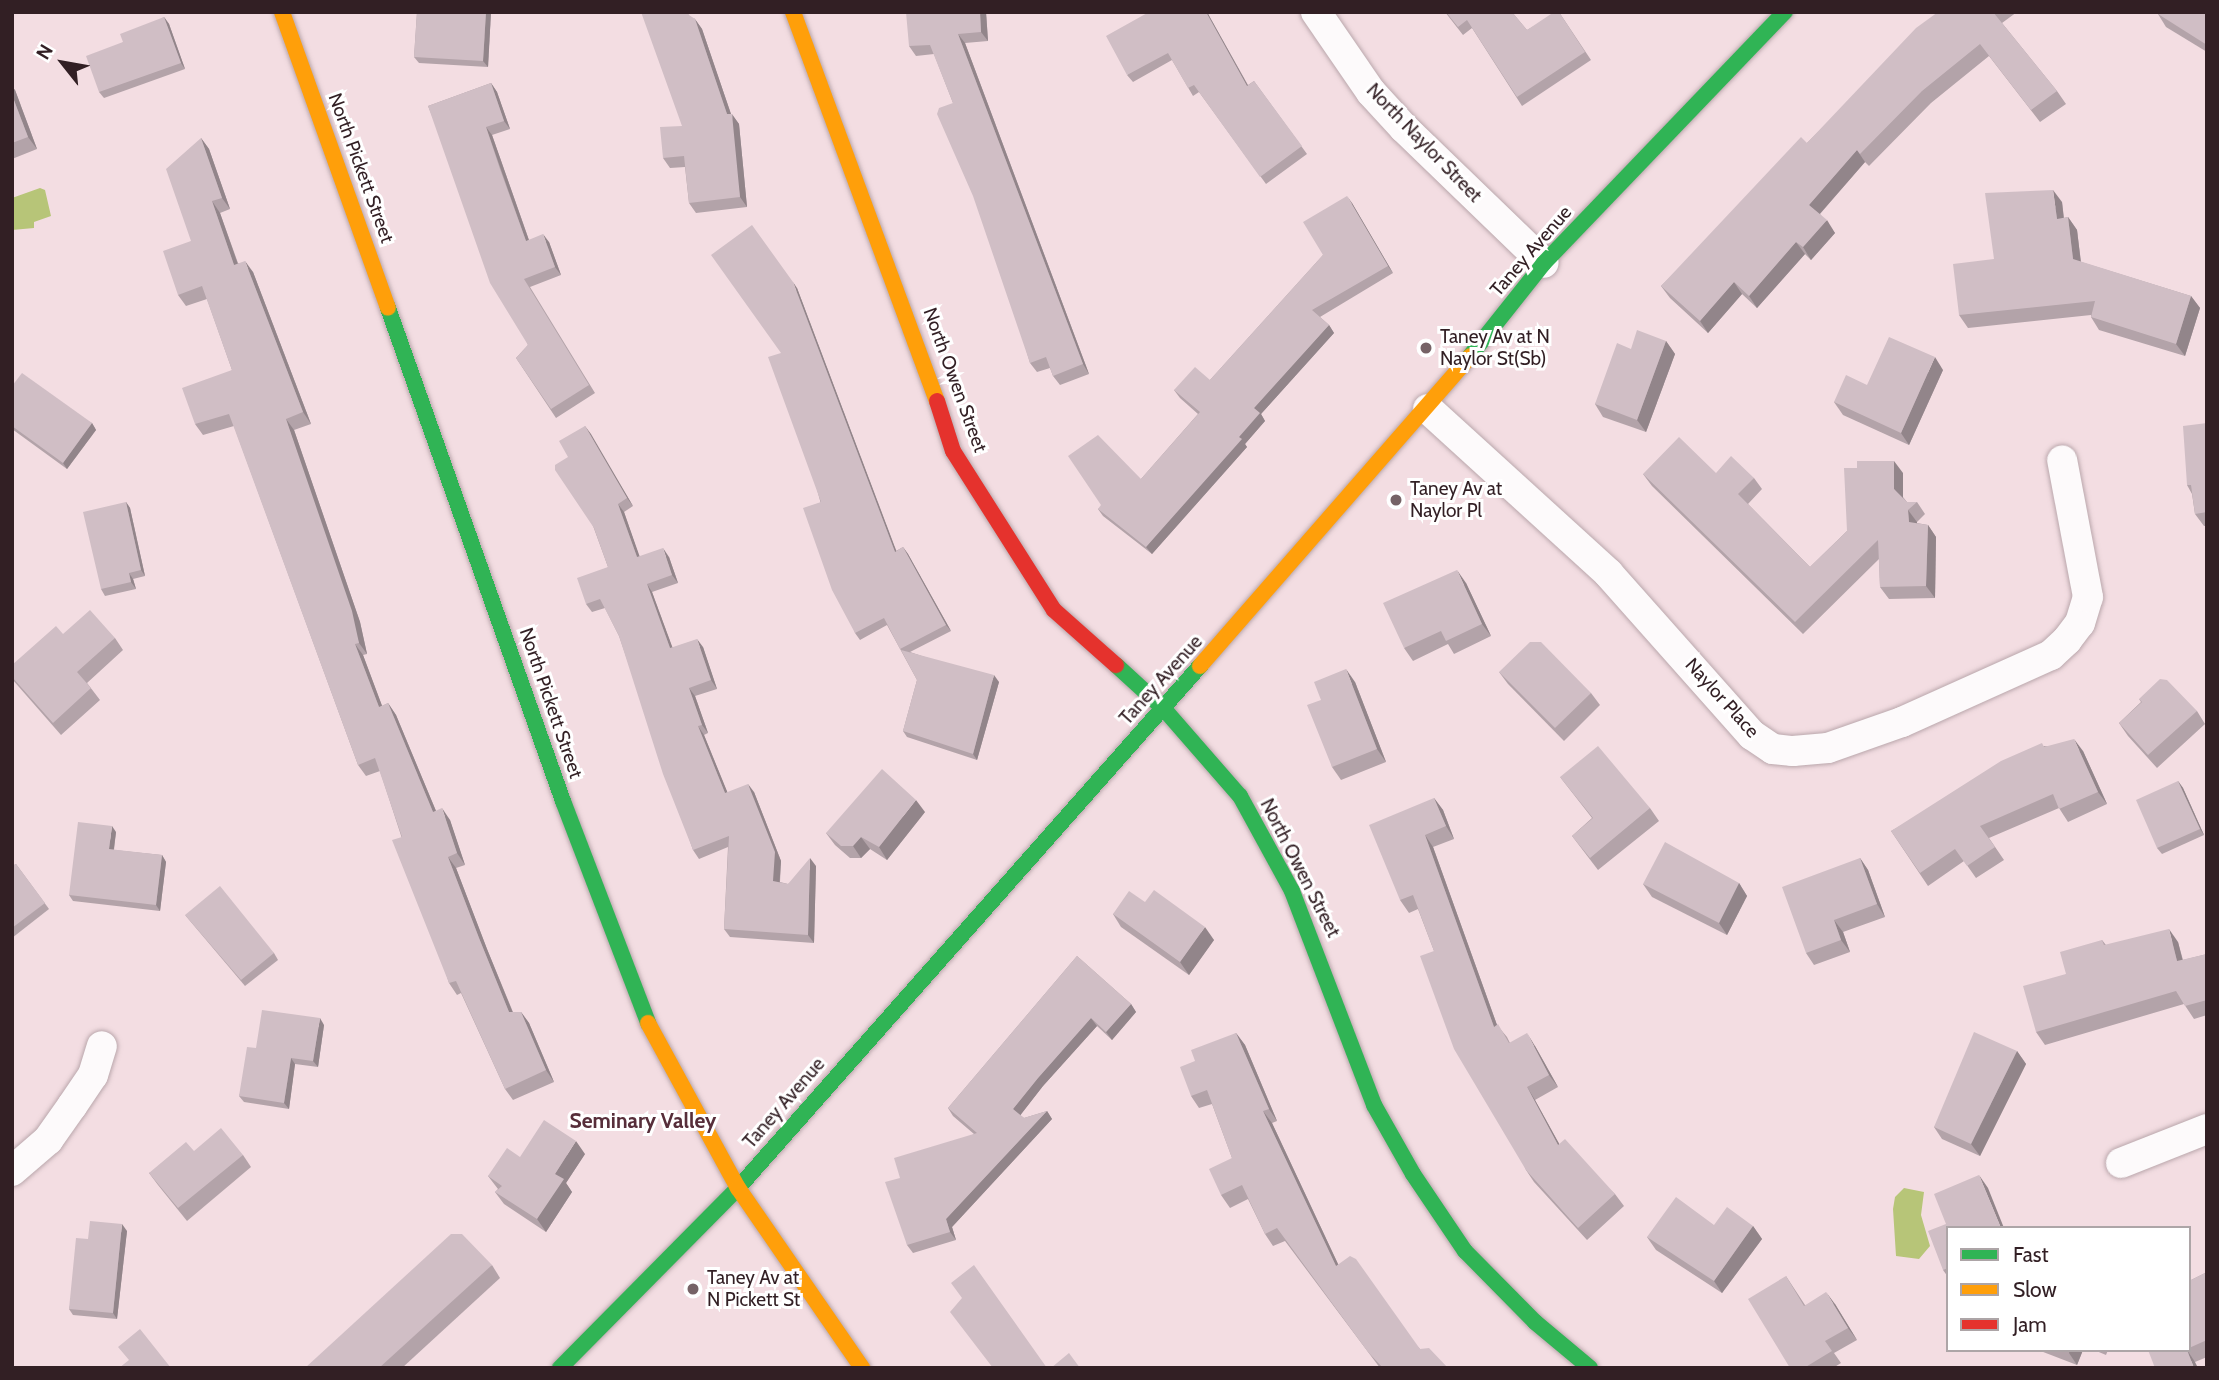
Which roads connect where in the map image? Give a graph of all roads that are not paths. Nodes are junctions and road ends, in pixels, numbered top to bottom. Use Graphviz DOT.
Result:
graph roads {
  1 [pos="282,12"];
  2 [pos="793,12"];
  3 [pos="1316,12"];
  4 [pos="1785,12"];
  5 [pos="1544,263"];
  6 [pos="1428,409"];
  7 [pos="2062,460"];
  8 [pos="1164,709"];
  9 [pos="102,1046"];
  10 [pos="2207,1129"];
  11 [pos="2121,1163"];
  12 [pos="12,1171"];
  13 [pos="738,1188"];
  14 [pos="560,1368"];
  15 [pos="862,1368"];
  16 [pos="1590,1368"];
  1 -- 13 [label="street, North Pickett Street"];
  2 -- 8 [label="street, North Owen Street"];
  3 -- 5 [label="street, North Naylor Street"];
  4 -- 5 [label="street, Taney Avenue"];
  5 -- 6 [label="street, Taney Avenue"];
  6 -- 7 [label="street, Naylor Place"];
  6 -- 8 [label="street, Taney Avenue"];
  8 -- 13 [label="street, Taney Avenue"];
  8 -- 16 [label="street, North Owen Street"];
  9 -- 12 [label="street"];
  10 -- 11 [label="street"];
  13 -- 14 [label="street, Taney Avenue"];
  13 -- 15 [label="street, North Pickett Street"];
}
